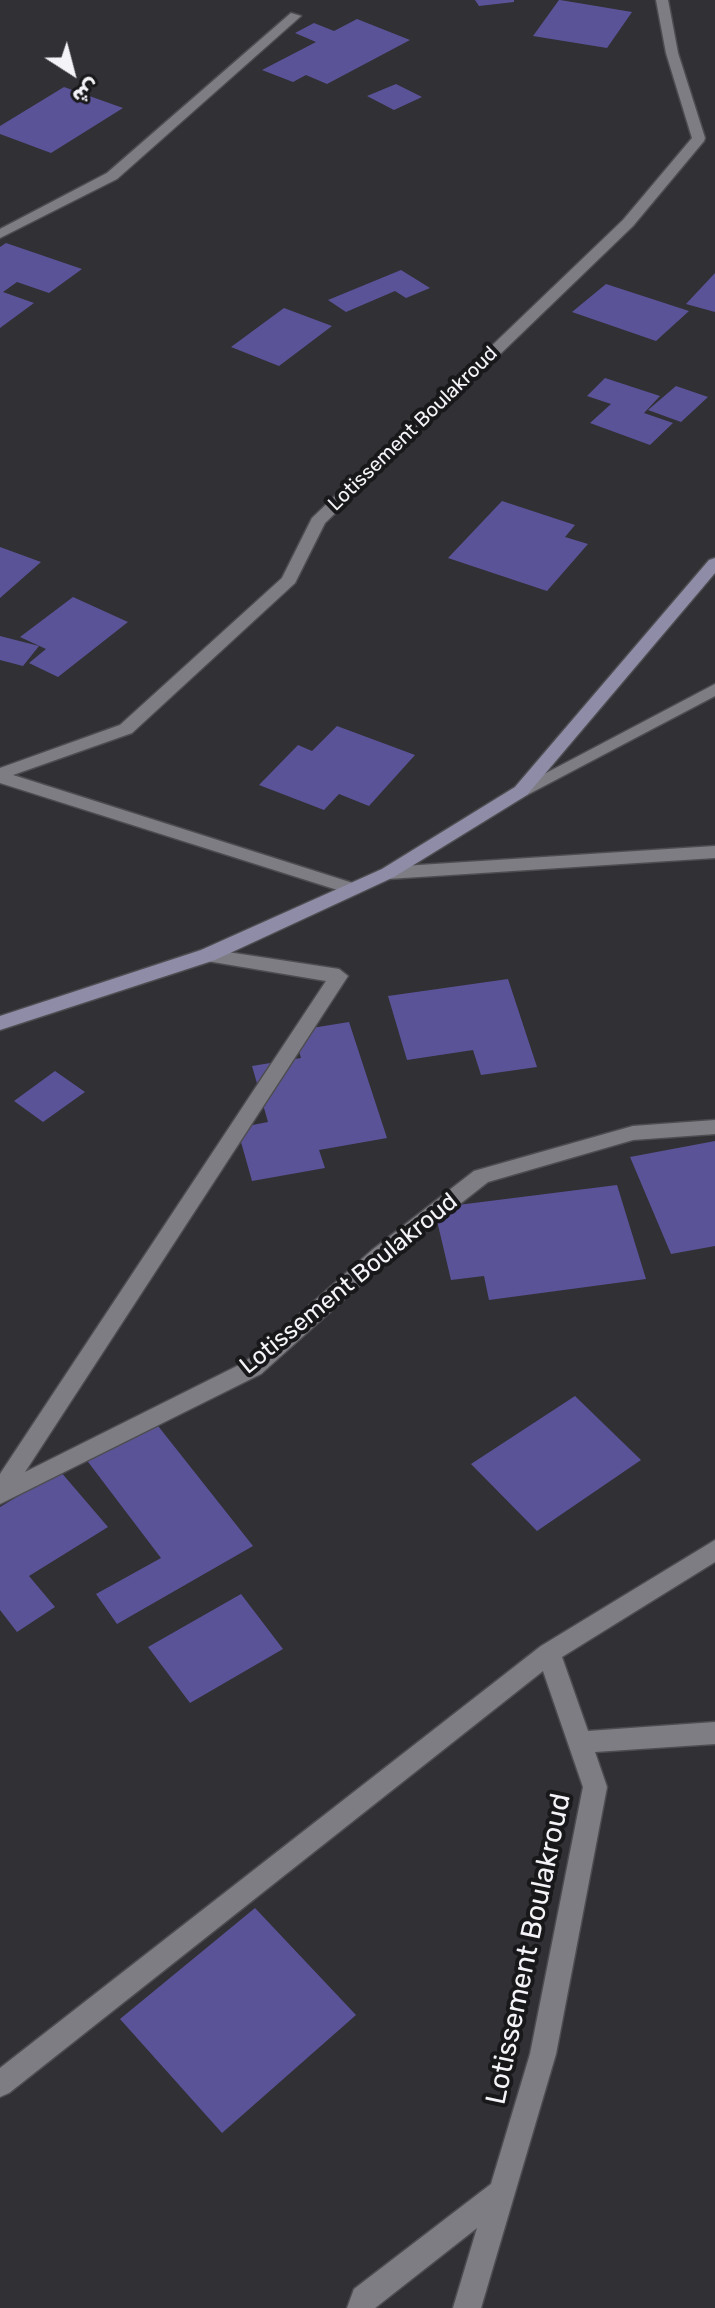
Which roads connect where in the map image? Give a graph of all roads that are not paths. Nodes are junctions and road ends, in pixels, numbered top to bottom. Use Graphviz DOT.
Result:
graph roads {
  1 [pos="662,0"];
  2 [pos="295,16"];
  3 [pos="0,234"];
  4 [pos="715,563"];
  5 [pos="715,689"];
  6 [pos="0,776"];
  7 [pos="521,791"];
  8 [pos="715,852"];
  9 [pos="388,873"];
  10 [pos="353,889"];
  11 [pos="208,955"];
  12 [pos="0,1023"];
  13 [pos="715,1127"];
  14 [pos="0,1494"];
  15 [pos="715,1550"];
  16 [pos="549,1653"];
  17 [pos="715,1733"];
  18 [pos="580,1742"];
  19 [pos="0,2084"];
  20 [pos="502,2192"];
  21 [pos="361,2308"];
  22 [pos="467,2308"];
  1 -- 6 [label="street, Lotissement Boulakroud"];
  2 -- 3 [label="street"];
  4 -- 7 [label="main road"];
  5 -- 7 [label="street"];
  6 -- 10 [label="street, Lotissement Boulakroud"];
  7 -- 9 [label="main road"];
  8 -- 9 [label="street"];
  9 -- 10 [label="main road"];
  10 -- 11 [label="main road"];
  11 -- 12 [label="main road"];
  11 -- 14 [label="street, Lotissement Boulakroud"];
  13 -- 14 [label="street, Lotissement Boulakroud"];
  15 -- 16 [label="street"];
  16 -- 18 [label="street, Lotissement Boulakroud"];
  16 -- 19 [label="street"];
  17 -- 18 [label="street"];
  18 -- 20 [label="street, Lotissement Boulakroud"];
  20 -- 21 [label="street"];
  20 -- 22 [label="street, Lotissement Boulakroud"];
}
